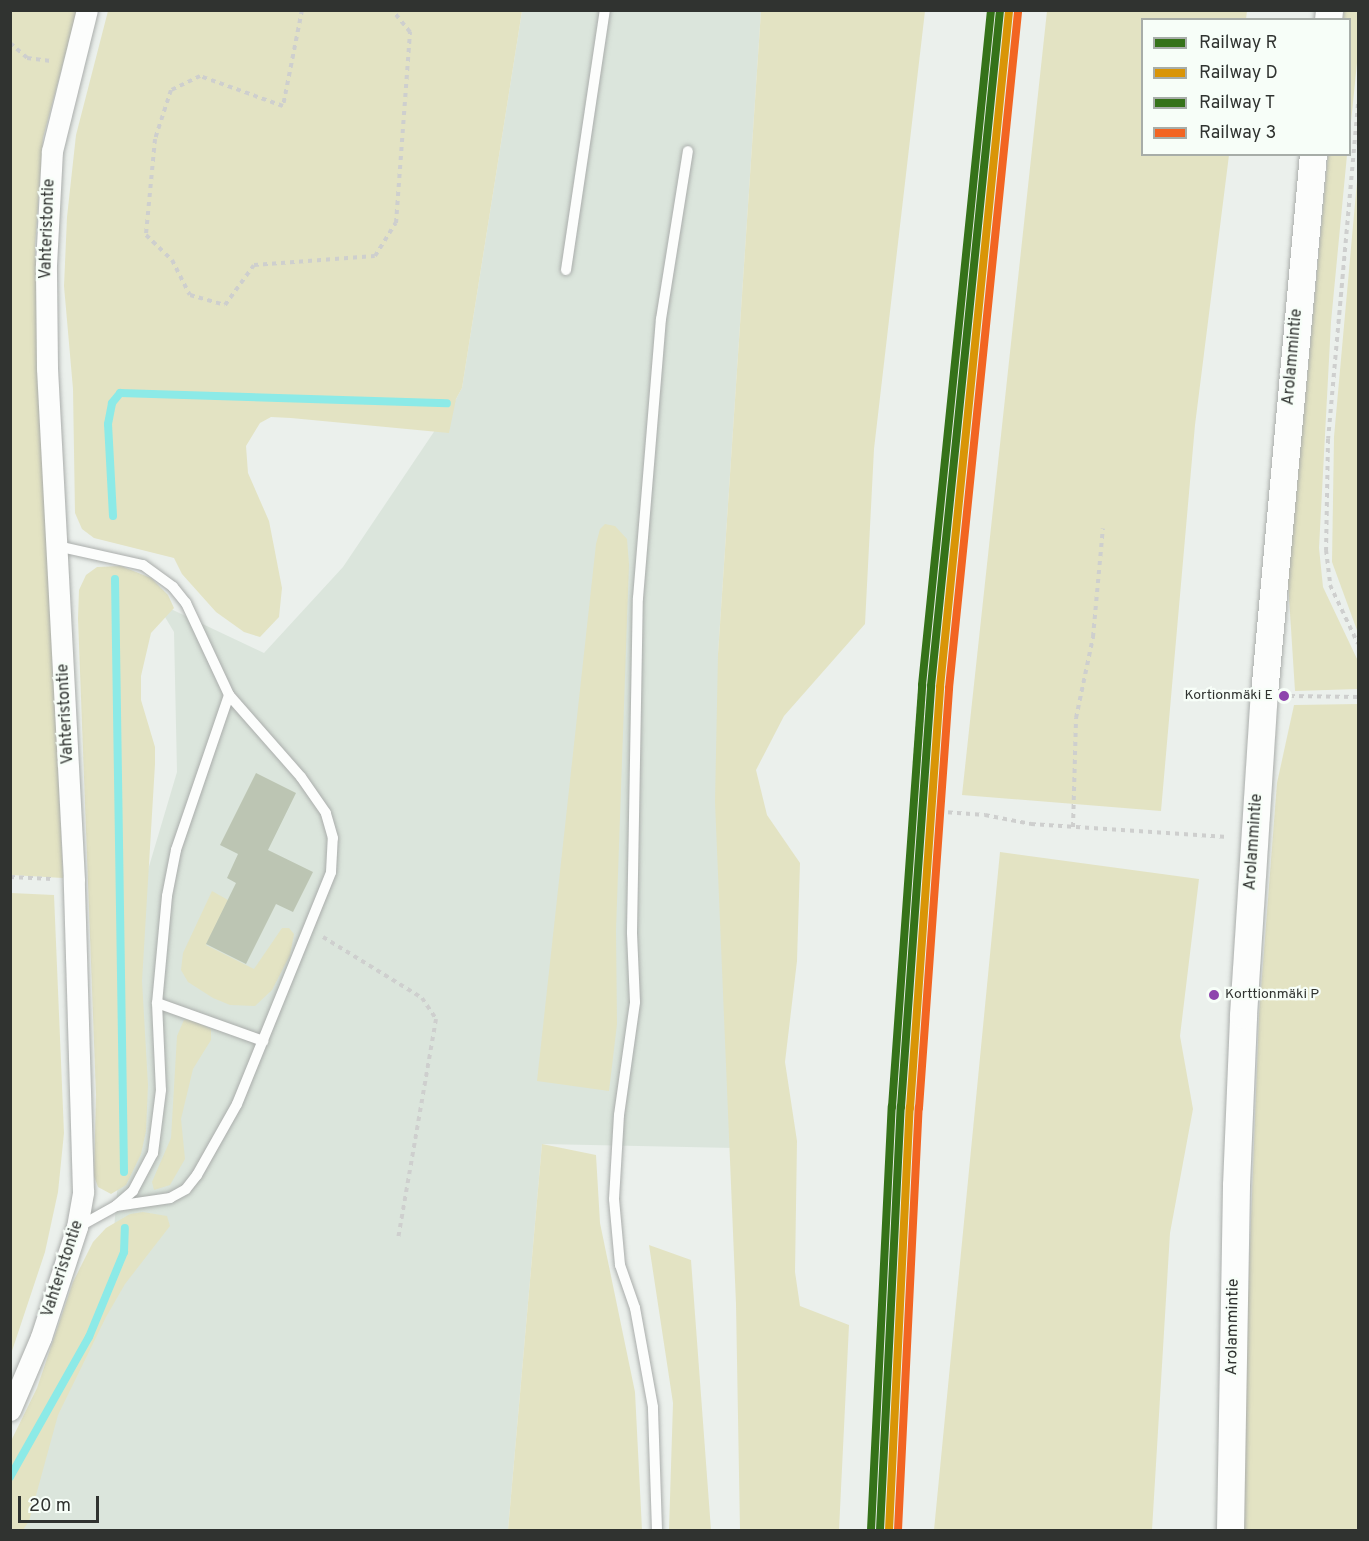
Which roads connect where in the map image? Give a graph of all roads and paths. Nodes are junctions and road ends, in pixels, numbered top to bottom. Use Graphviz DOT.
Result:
graph roads {
  1 [pos="87,10"];
  2 [pos="302,10"];
  3 [pos="392,10"];
  4 [pos="605,10"];
  5 [pos="10,43"];
  6 [pos="73,64"];
  7 [pos="1359,104"];
  8 [pos="688,151"];
  9 [pos="1313,156"];
  10 [pos="566,270"];
  11 [pos="1103,528"];
  12 [pos="57,546"];
  13 [pos="1359,644"];
  14 [pos="1264,694"];
  15 [pos="229,695"];
  16 [pos="1359,697"];
  17 [pos="930,811"];
  18 [pos="1073,827"];
  19 [pos="1255,839"];
  20 [pos="12,876"];
  21 [pos="74,880"];
  22 [pos="309,928"];
  23 [pos="157,1003"];
  24 [pos="263,1041"];
  25 [pos="116,1206"];
  26 [pos="77,1227"];
  27 [pos="398,1239"];
  28 [pos="10,1410"];
  29 [pos="657,1530"];
  30 [pos="1229,1530"];
  1 -- 6 [label="street, Vahteristontie"];
  2 -- 3 [label="path"];
  4 -- 10 [label="lane"];
  5 -- 6 [label="path"];
  6 -- 12 [label="street, Vahteristontie"];
  7 -- 13 [label="path"];
  8 -- 29 [label="lane"];
  9 -- 14 [label="street, Arolammintie"];
  11 -- 18 [label="path"];
  12 -- 15 [label="lane"];
  12 -- 21 [label="street, Vahteristontie"];
  14 -- 16 [label="path"];
  14 -- 19 [label="street, Arolammintie"];
  15 -- 22 [label="lane"];
  15 -- 23 [label="lane"];
  17 -- 18 [label="path"];
  18 -- 19 [label="path"];
  19 -- 30 [label="street, Arolammintie"];
  20 -- 21 [label="path"];
  21 -- 26 [label="street, Vahteristontie"];
  22 -- 24 [label="lane"];
  22 -- 27 [label="path"];
  23 -- 24 [label="lane"];
  23 -- 25 [label="lane"];
  24 -- 25 [label="lane"];
  25 -- 26 [label="lane"];
  26 -- 28 [label="street, Vahteristontie"];
}
